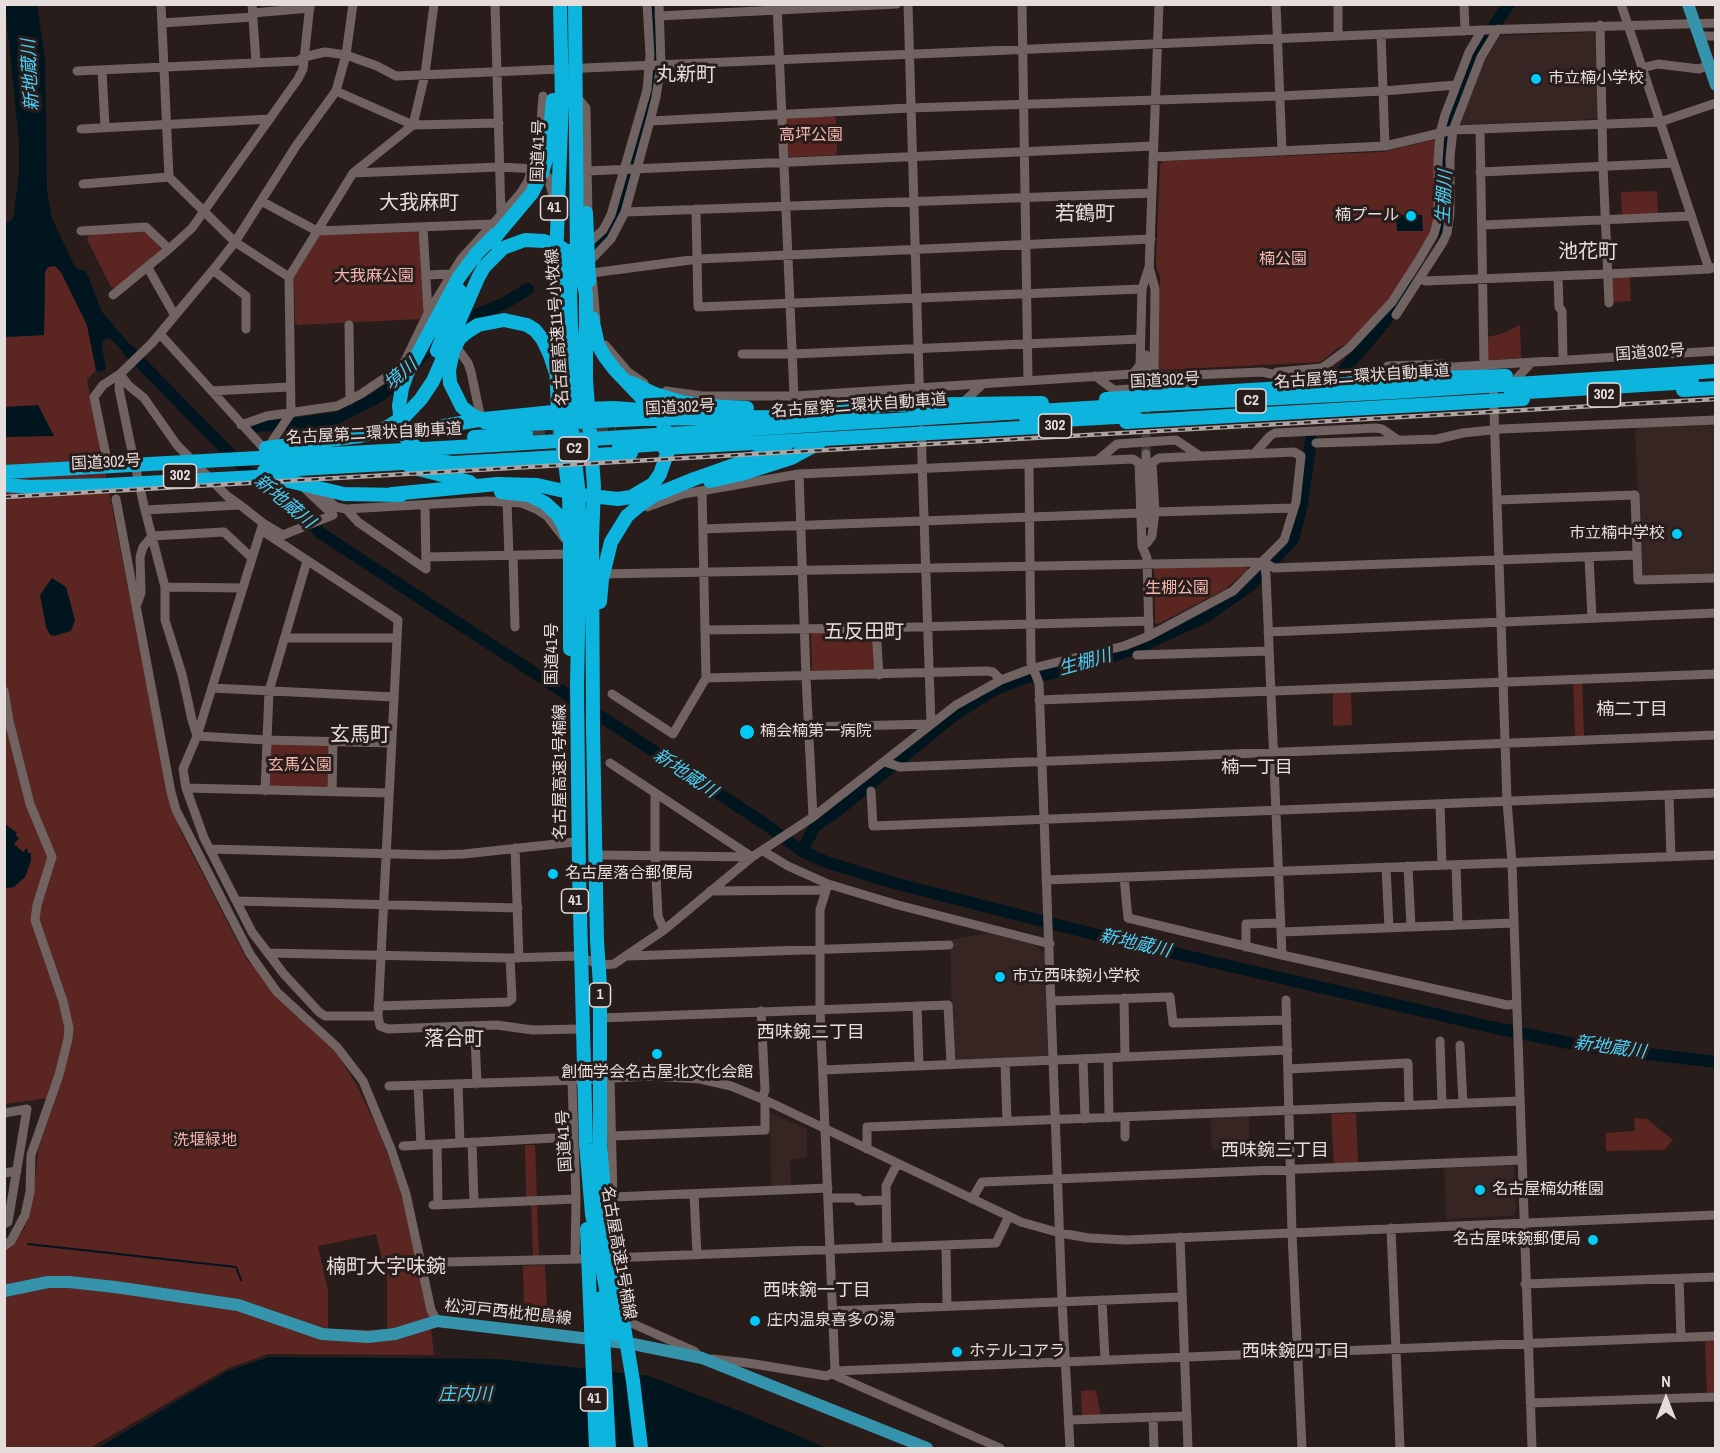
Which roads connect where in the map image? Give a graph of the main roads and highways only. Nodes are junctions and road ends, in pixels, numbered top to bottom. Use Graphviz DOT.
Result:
graph roads {
  1 [pos="554,4"];
  2 [pos="560,4"];
  3 [pos="574,4"];
  4 [pos="1688,4"];
  5 [pos="1716,85"];
  6 [pos="494,229"];
  7 [pos="1716,366"];
  8 [pos="1716,371"];
  9 [pos="622,378"];
  10 [pos="1716,381"];
  11 [pos="1612,382"];
  12 [pos="1716,388"];
  13 [pos="1083,402"];
  14 [pos="886,405"];
  15 [pos="579,409"];
  16 [pos="558,411"];
  17 [pos="1102,416"];
  18 [pos="826,417"];
  19 [pos="386,428"];
  20 [pos="616,428"];
  21 [pos="531,433"];
  22 [pos="761,437"];
  23 [pos="826,440"];
  24 [pos="355,442"];
  25 [pos="617,451"];
  26 [pos="534,456"];
  27 [pos="171,462"];
  28 [pos="4,464"];
  29 [pos="356,466"];
  30 [pos="4,471"];
  31 [pos="4,481"];
  32 [pos="4,485"];
  33 [pos="579,491"];
  34 [pos="392,494"];
  35 [pos="593,541"];
  36 [pos="573,680"];
  37 [pos="595,734"];
  38 [pos="588,950"];
  39 [pos="601,1263"];
  40 [pos="4,1291"];
  41 [pos="598,1345"];
  42 [pos="596,1449"];
  43 [pos="609,1449"];
  44 [pos="633,1449"];
  45 [pos="641,1449"];
  46 [pos="927,1449"];
  1 -- 6 [label="highway"];
  1 -- 16 [label="highway, 国道41号 / 41"];
  2 -- 33 [label="highway, 名古屋高速11号小牧線"];
  3 -- 9 [label="highway"];
  3 -- 15 [label="highway, 国道41号 / 41"];
  3 -- 35 [label="highway, 名古屋高速11号小牧線"];
  4 -- 5 [label="main road"];
  6 -- 19 [label="highway"];
  6 -- 22 [label="highway"];
  7 -- 13 [label="highway, 国道302号 / 302"];
  8 -- 11 [label="highway, 名古屋第二環状自動車道 / C2"];
  9 -- 14 [label="highway"];
  9 -- 34 [label="highway"];
  10 -- 11 [label="highway, 名古屋第二環状自動車道 / C2"];
  11 -- 13 [label="highway"];
  11 -- 17 [label="highway, 名古屋第二環状自動車道 / C2"];
  11 -- 17 [label="highway"];
  12 -- 17 [label="highway, 302"];
  13 -- 18 [label="highway, 国道302号 / 302"];
  14 -- 17 [label="highway"];
  14 -- 33 [label="highway"];
  15 -- 16 [label="highway"];
  15 -- 18 [label="highway"];
  15 -- 33 [label="highway, 国道41号 / 41"];
  16 -- 24 [label="highway"];
  16 -- 33 [label="highway, 国道41号 / 41"];
  17 -- 22 [label="highway, 名古屋第二環状自動車道 / C2"];
  17 -- 23 [label="highway, 302"];
  17 -- 27 [label="highway, 名古屋第二環状自動車道 / C2"];
  17 -- 37 [label="highway"];
  18 -- 20 [label="highway, 国道302号 / 302"];
  19 -- 27 [label="highway"];
  19 -- 35 [label="highway"];
  21 -- 24 [label="highway"];
  22 -- 31 [label="highway, 名古屋第二環状自動車道 / C2"];
  23 -- 25 [label="highway, 302"];
  23 -- 33 [label="highway"];
  24 -- 28 [label="highway, 国道302号 / 302"];
  26 -- 29 [label="highway, 国道302号 / 302"];
  27 -- 30 [label="highway, 名古屋第二環状自動車道 / C2"];
  29 -- 32 [label="highway, 国道302号 / 302"];
  29 -- 33 [label="highway"];
  32 -- 34 [label="highway"];
  33 -- 35 [label="highway, 国道41号 / 41"];
  33 -- 36 [label="highway, 名古屋高速1号楠線 / 1"];
  33 -- 36 [label="highway, 国道41号 / 41"];
  34 -- 36 [label="highway"];
  35 -- 37 [label="highway, 名古屋高速1号楠線 / 1"];
  35 -- 37 [label="highway, 国道41号 / 41"];
  35 -- 38 [label="highway"];
  36 -- 38 [label="highway, 国道41号 / 41"];
  36 -- 39 [label="highway, 名古屋高速1号楠線 / 1"];
  37 -- 38 [label="highway, 名古屋高速1号楠線 / 1"];
  37 -- 41 [label="highway, 国道41号 / 41"];
  38 -- 39 [label="highway"];
  38 -- 41 [label="highway, 国道41号 / 41"];
  38 -- 45 [label="highway, 名古屋高速1号楠線 / 1"];
  39 -- 44 [label="highway, 名古屋高速1号楠線 / 1"];
  40 -- 41 [label="main road, 松河戸西枇杷島線"];
  41 -- 42 [label="highway, 国道41号 / 41"];
  41 -- 43 [label="highway, 国道41号 / 41"];
  41 -- 46 [label="main road, 松河戸西枇杷島線"];
}
